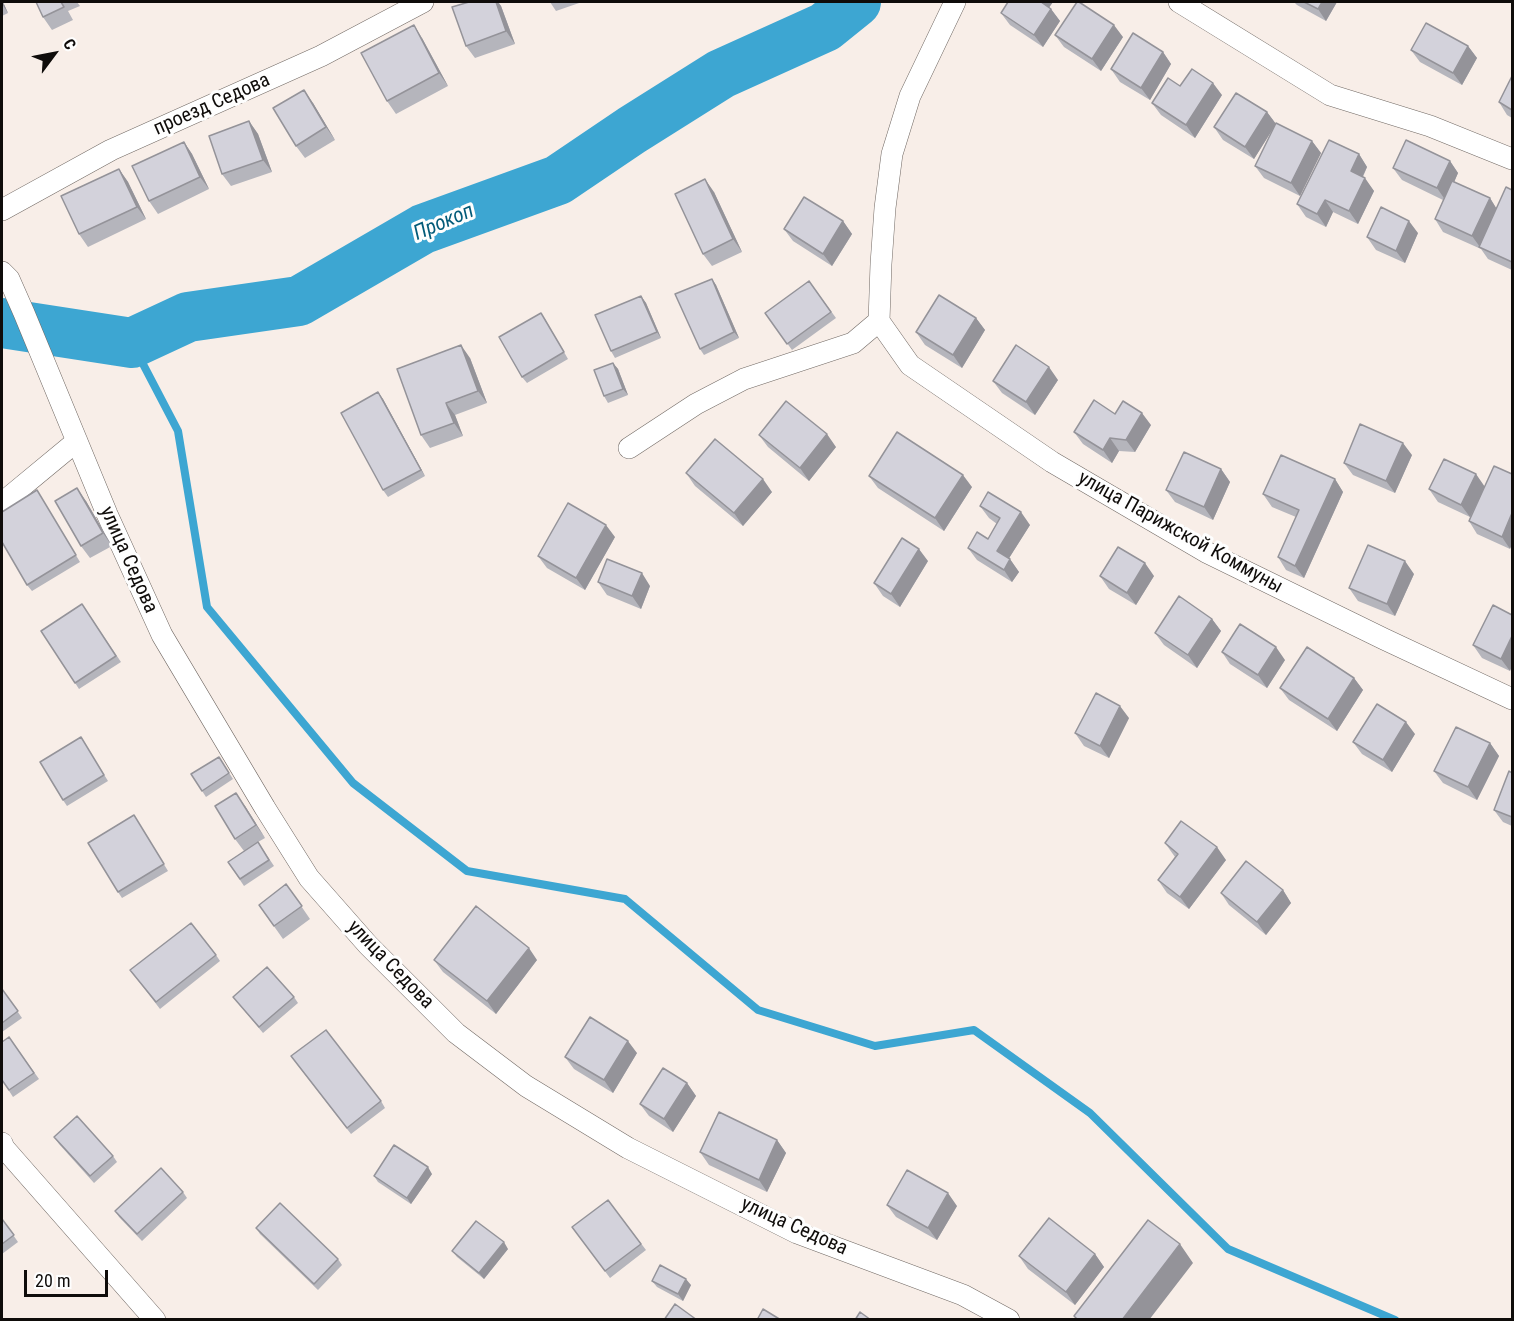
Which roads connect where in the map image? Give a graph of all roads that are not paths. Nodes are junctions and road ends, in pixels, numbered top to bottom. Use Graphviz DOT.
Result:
graph roads {
  1 [pos="423,2"];
  2 [pos="955,2"];
  3 [pos="1179,2"];
  4 [pos="1512,159"];
  5 [pos="2,210"];
  6 [pos="2,272"];
  7 [pos="879,321"];
  8 [pos="77,441"];
  9 [pos="629,448"];
  10 [pos="2,503"];
  11 [pos="1512,699"];
  12 [pos="2,1143"];
  13 [pos="155,1320"];
  14 [pos="1009,1320"];
  1 -- 5 [label="street, проезд Седова"];
  2 -- 7 [label="street"];
  3 -- 4 [label="street"];
  6 -- 8 [label="street, улица Седова"];
  7 -- 9 [label="street"];
  7 -- 11 [label="street, улица Парижской Коммуны"];
  8 -- 10 [label="street"];
  8 -- 14 [label="street, улица Седова"];
  12 -- 13 [label="street"];
}
